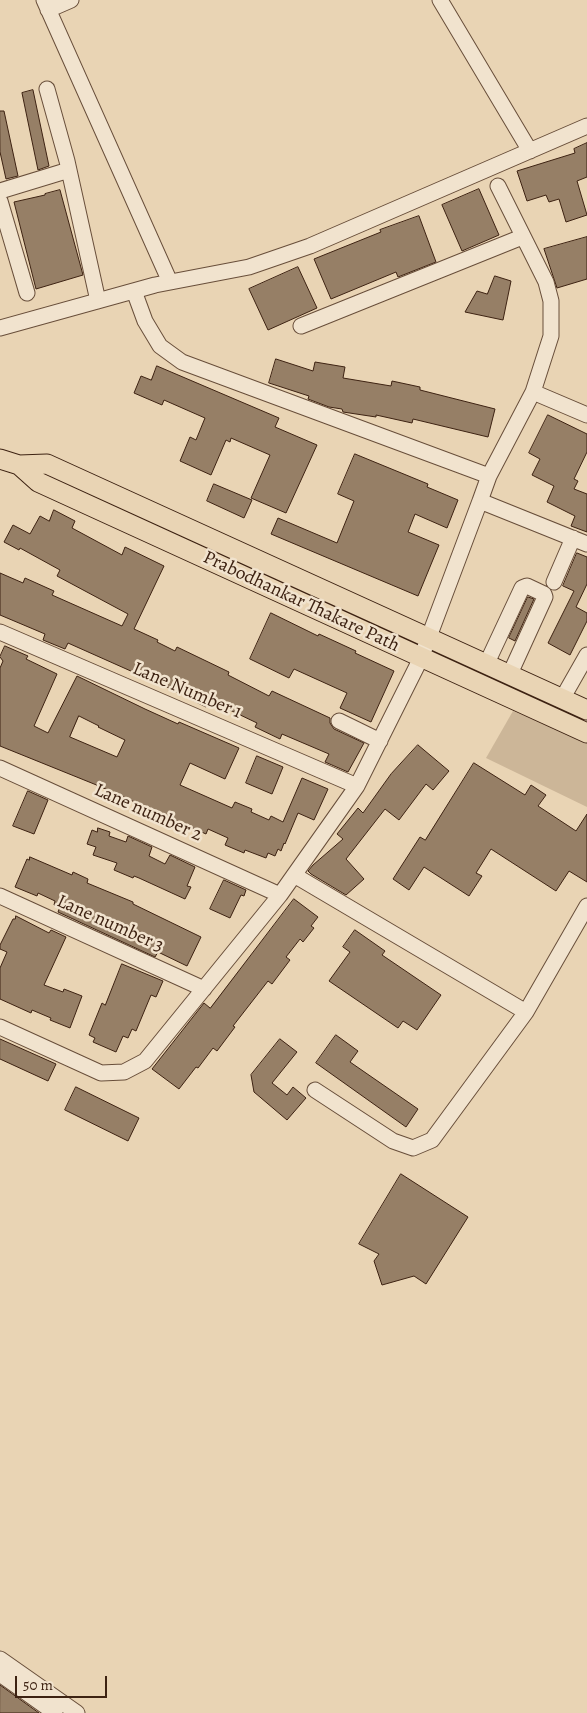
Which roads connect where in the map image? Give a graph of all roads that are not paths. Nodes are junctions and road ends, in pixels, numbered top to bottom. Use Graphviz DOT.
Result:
graph roads {
  1 [pos="71,0"];
  2 [pos="440,0"];
  3 [pos="46,5"];
  4 [pos="47,89"];
  5 [pos="587,126"];
  6 [pos="530,151"];
  7 [pos="69,170"];
  8 [pos="498,186"];
  9 [pos="0,191"];
  10 [pos="0,201"];
  11 [pos="522,237"];
  12 [pos="170,282"];
  13 [pos="134,291"];
  14 [pos="27,293"];
  15 [pos="98,300"];
  16 [pos="301,326"];
  17 [pos="0,328"];
  18 [pos="533,392"];
  19 [pos="587,415"];
  20 [pos="0,459"];
  21 [pos="19,465"];
  22 [pos="489,476"];
  23 [pos="480,501"];
  24 [pos="576,542"];
  25 [pos="587,553"];
  26 [pos="554,582"];
  27 [pos="0,632"];
  28 [pos="500,636"];
  29 [pos="428,639"];
  30 [pos="523,646"];
  31 [pos="587,654"];
  32 [pos="421,658"];
  33 [pos="486,665"];
  34 [pos="509,676"];
  35 [pos="562,699"];
  36 [pos="587,710"];
  37 [pos="339,721"];
  38 [pos="587,733"];
  39 [pos="380,741"];
  40 [pos="0,768"];
  41 [pos="357,786"];
  42 [pos="294,875"];
  43 [pos="280,895"];
  44 [pos="0,896"];
  45 [pos="587,906"];
  46 [pos="204,989"];
  47 [pos="526,1012"];
  48 [pos="0,1027"];
  49 [pos="315,1090"];
  50 [pos="0,1659"];
  51 [pos="0,1674"];
  52 [pos="55,1713"];
  53 [pos="77,1713"];
  1 -- 3 [label="street"];
  2 -- 6 [label="street"];
  3 -- 12 [label="street"];
  4 -- 7 [label="street"];
  5 -- 6 [label="street"];
  6 -- 12 [label="street"];
  7 -- 9 [label="street"];
  7 -- 15 [label="street"];
  8 -- 11 [label="street"];
  10 -- 14 [label="street"];
  11 -- 16 [label="street"];
  11 -- 18 [label="street"];
  12 -- 13 [label="street"];
  13 -- 15 [label="street"];
  13 -- 22 [label="street"];
  15 -- 17 [label="street"];
  18 -- 19 [label="street"];
  18 -- 22 [label="street"];
  20 -- 21 [label="main road, Prabodhankar Thakare Path"];
  21 -- 29 [label="main road, Prabodhankar Thakare Path"];
  21 -- 32 [label="main road, Prabodhankar Thakare Path"];
  22 -- 23 [label="street"];
  23 -- 24 [label="street"];
  23 -- 29 [label="street"];
  24 -- 25 [label="street"];
  24 -- 26 [label="street"];
  27 -- 41 [label="street, Lane Number 1"];
  28 -- 30 [label="street"];
  28 -- 30 [label="street"];
  28 -- 33 [label="street"];
  29 -- 32 [label="street"];
  29 -- 33 [label="main road, Prabodhankar Thakare Path"];
  30 -- 34 [label="street"];
  31 -- 35 [label="street"];
  32 -- 38 [label="main road, Prabodhankar Thakare Path"];
  32 -- 39 [label="street"];
  33 -- 34 [label="main road, Prabodhankar Thakare Path"];
  34 -- 35 [label="main road, Prabodhankar Thakare Path"];
  35 -- 36 [label="main road, Prabodhankar Thakare Path"];
  37 -- 39 [label="street"];
  39 -- 41 [label="street"];
  40 -- 43 [label="street, Lane number 2"];
  41 -- 42 [label="street"];
  42 -- 43 [label="street"];
  42 -- 47 [label="street"];
  43 -- 46 [label="street"];
  44 -- 46 [label="street, Lane number 3"];
  45 -- 47 [label="street"];
  46 -- 48 [label="street"];
  47 -- 49 [label="street"];
  50 -- 53 [label="street"];
  51 -- 52 [label="street"];
}
